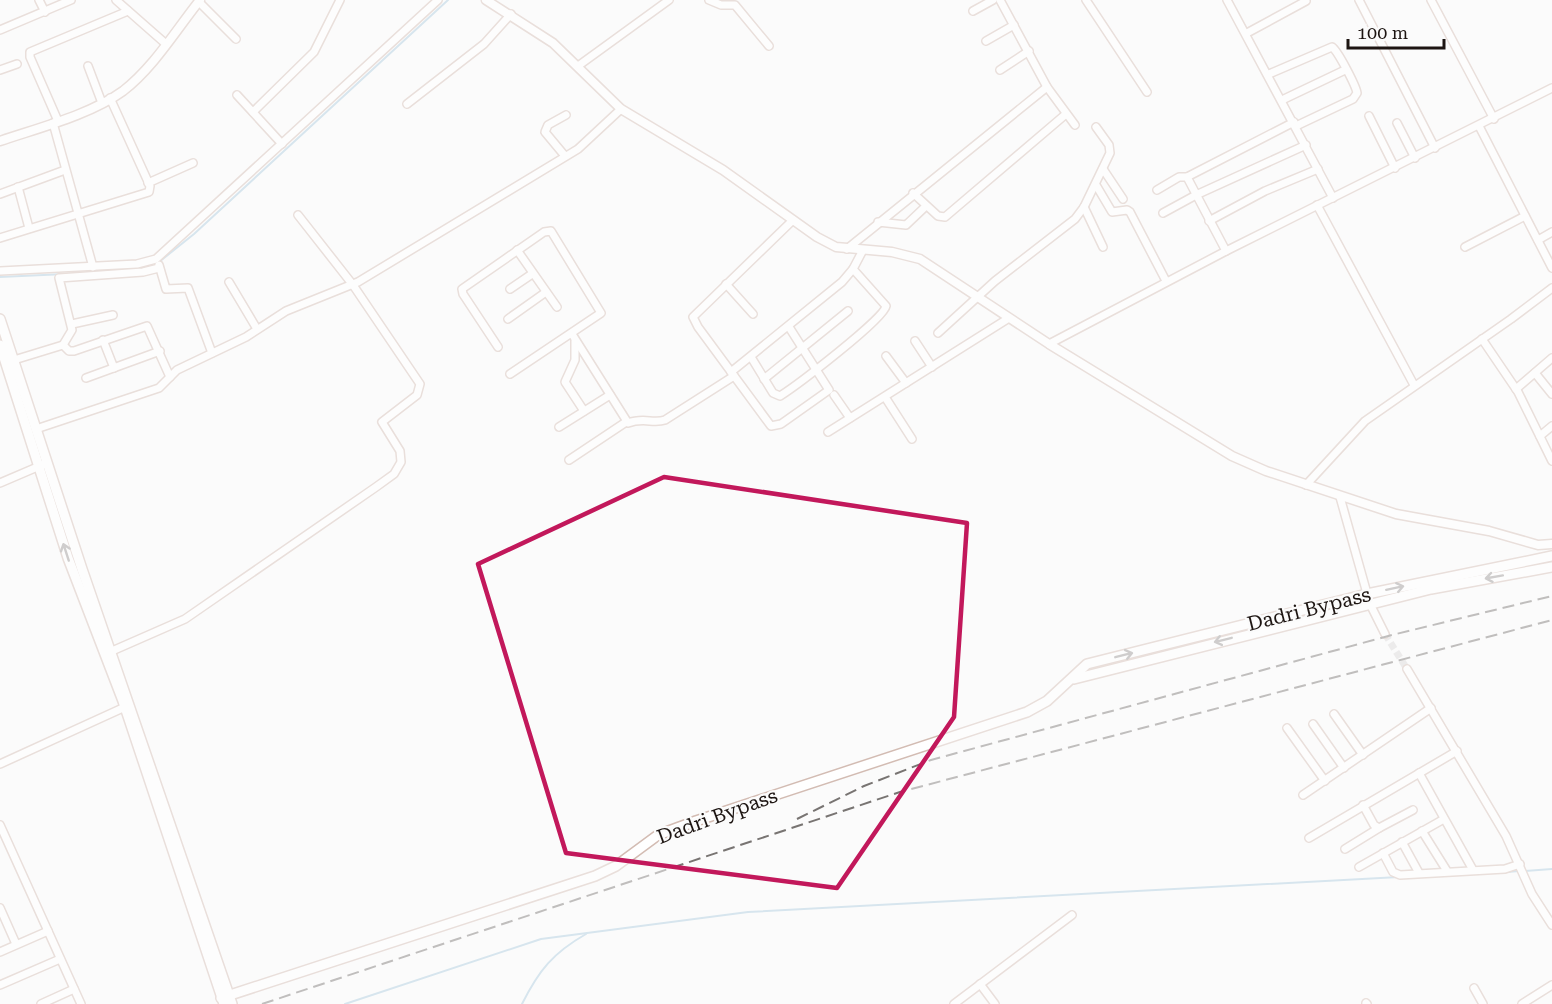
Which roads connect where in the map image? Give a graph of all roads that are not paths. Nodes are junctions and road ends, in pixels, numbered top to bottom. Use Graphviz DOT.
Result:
graph roads {
  1 [pos="39,0"];
  2 [pos="71,0"];
  3 [pos="116,0"];
  4 [pos="340,0"];
  5 [pos="438,0"];
  6 [pos="486,0"];
  7 [pos="669,0"];
  8 [pos="709,0"];
  9 [pos="993,0"];
  10 [pos="1000,0"];
  11 [pos="1086,0"];
  12 [pos="1227,0"];
  13 [pos="1359,0"];
  14 [pos="1431,0"];
  15 [pos="199,1"];
  16 [pos="1306,1"];
  17 [pos="128,11"];
  18 [pos="973,11"];
  19 [pos="45,12"];
  20 [pos="511,15"];
  21 [pos="1014,25"];
  22 [pos="0,30"];
  23 [pos="1247,33"];
  24 [pos="236,39"];
  25 [pos="986,41"];
  26 [pos="166,44"];
  27 [pos="769,46"];
  28 [pos="1029,51"];
  29 [pos="17,64"];
  30 [pos="88,66"];
  31 [pos="578,66"];
  32 [pos="0,70"];
  33 [pos="1000,70"];
  34 [pos="1345,70"];
  35 [pos="1269,74"];
  36 [pos="1047,87"];
  37 [pos="1552,88"];
  38 [pos="1148,92"];
  39 [pos="237,95"];
  40 [pos="110,98"];
  41 [pos="1282,100"];
  42 [pos="102,103"];
  43 [pos="407,104"];
  44 [pos="621,109"];
  45 [pos="253,112"];
  46 [pos="1066,114"];
  47 [pos="566,115"];
  48 [pos="1369,117"];
  49 [pos="1494,119"];
  50 [pos="55,122"];
  51 [pos="1397,123"];
  52 [pos="1295,124"];
  53 [pos="1075,125"];
  54 [pos="1479,126"];
  55 [pos="1096,127"];
  56 [pos="0,141"];
  57 [pos="282,144"];
  58 [pos="1306,145"];
  59 [pos="1435,148"];
  60 [pos="565,156"];
  61 [pos="1415,158"];
  62 [pos="193,162"];
  63 [pos="1395,168"];
  64 [pos="1103,169"];
  65 [pos="1318,169"];
  66 [pos="65,170"];
  67 [pos="1187,177"];
  68 [pos="148,183"];
  69 [pos="1096,185"];
  70 [pos="18,187"];
  71 [pos="1157,190"];
  72 [pos="913,193"];
  73 [pos="0,194"];
  74 [pos="1196,195"];
  75 [pos="1333,198"];
  76 [pos="1123,199"];
  77 [pos="1317,205"];
  78 [pos="926,206"];
  79 [pos="1084,207"];
  80 [pos="1163,213"];
  81 [pos="80,214"];
  82 [pos="298,215"];
  83 [pos="1525,216"];
  84 [pos="793,220"];
  85 [pos="1209,221"];
  86 [pos="878,222"];
  87 [pos="29,228"];
  88 [pos="1552,232"];
  89 [pos="0,238"];
  90 [pos="1538,240"];
  91 [pos="1103,247"];
  92 [pos="1465,247"];
  93 [pos="846,249"];
  94 [pos="517,250"];
  95 [pos="863,250"];
  96 [pos="1226,251"];
  97 [pos="158,263"];
  98 [pos="93,267"];
  99 [pos="1552,268"];
  100 [pos="853,270"];
  101 [pos="0,271"];
  102 [pos="532,274"];
  103 [pos="1166,281"];
  104 [pos="229,282"];
  105 [pos="726,284"];
  106 [pos="352,285"];
  107 [pos="1552,288"];
  108 [pos="510,289"];
  109 [pos="546,292"];
  110 [pos="978,298"];
  111 [pos="557,307"];
  112 [pos="848,311"];
  113 [pos="753,314"];
  114 [pos="113,315"];
  115 [pos="1009,318"];
  116 [pos="0,319"];
  117 [pos="508,319"];
  118 [pos="72,324"];
  119 [pos="789,327"];
  120 [pos="257,329"];
  121 [pos="938,333"];
  122 [pos="573,336"];
  123 [pos="1482,339"];
  124 [pos="103,340"];
  125 [pos="915,341"];
  126 [pos="1049,344"];
  127 [pos="0,345"];
  128 [pos="63,345"];
  129 [pos="498,347"];
  130 [pos="803,347"];
  131 [pos="160,351"];
  132 [pos="212,353"];
  133 [pos="886,356"];
  134 [pos="752,357"];
  135 [pos="1552,358"];
  136 [pos="14,360"];
  137 [pos="932,367"];
  138 [pos="114,368"];
  139 [pos="817,368"];
  140 [pos="1535,373"];
  141 [pos="510,374"];
  142 [pos="733,374"];
  143 [pos="170,376"];
  144 [pos="86,378"];
  145 [pos="764,379"];
  146 [pos="906,383"];
  147 [pos="1414,385"];
  148 [pos="1516,388"];
  149 [pos="1552,394"];
  150 [pos="610,395"];
  151 [pos="834,395"];
  152 [pos="885,397"];
  153 [pos="584,411"];
  154 [pos="850,418"];
  155 [pos="626,422"];
  156 [pos="1552,426"];
  157 [pos="559,427"];
  158 [pos="36,429"];
  159 [pos="828,432"];
  160 [pos="1540,436"];
  161 [pos="912,439"];
  162 [pos="570,460"];
  163 [pos="1552,461"];
  164 [pos="44,464"];
  165 [pos="0,483"];
  166 [pos="1306,484"];
  167 [pos="1340,497"];
  168 [pos="1552,544"];
  169 [pos="1552,556"];
  170 [pos="1552,567"];
  171 [pos="1367,594"];
  172 [pos="1370,604"];
  173 [pos="1386,634"];
  174 [pos="112,651"];
  175 [pos="1407,669"];
  176 [pos="1074,679"];
  177 [pos="125,707"];
  178 [pos="1431,708"];
  179 [pos="1335,714"];
  180 [pos="1313,724"];
  181 [pos="1287,728"];
  182 [pos="1457,751"];
  183 [pos="1363,755"];
  184 [pos="0,764"];
  185 [pos="1344,768"];
  186 [pos="1419,773"];
  187 [pos="1325,781"];
  188 [pos="1303,795"];
  189 [pos="1363,805"];
  190 [pos="1413,810"];
  191 [pos="1444,819"];
  192 [pos="0,825"];
  193 [pos="1379,828"];
  194 [pos="1422,831"];
  195 [pos="1309,838"];
  196 [pos="1402,843"];
  197 [pos="1345,849"];
  198 [pos="1383,853"];
  199 [pos="1521,866"];
  200 [pos="1359,867"];
  201 [pos="1473,870"];
  202 [pos="1447,871"];
  203 [pos="1419,873"];
  204 [pos="0,908"];
  205 [pos="1072,915"];
  206 [pos="1552,925"];
  207 [pos="48,931"];
  208 [pos="16,944"];
  209 [pos="0,952"];
  210 [pos="60,959"];
  211 [pos="980,984"];
  212 [pos="1552,984"];
  213 [pos="0,986"];
  214 [pos="1474,988"];
  215 [pos="74,989"];
  216 [pos="227,1000"];
  217 [pos="40,1004"];
  218 [pos="81,1004"];
  219 [pos="954,1004"];
  220 [pos="995,1004"];
  221 [pos="1483,1004"];
  222 [pos="1522,1004"];
  1 -- 19 [label="street"];
  2 -- 19 [label="street"];
  3 -- 17 [label="street"];
  4 -- 45 [label="street"];
  5 -- 57 [label="street"];
  6 -- 20 [label="street"];
  7 -- 31 [label="street"];
  8 -- 27 [label="street"];
  9 -- 18 [label="street"];
  10 -- 21 [label="street"];
  11 -- 38 [label="street"];
  12 -- 23 [label="street"];
  13 -- 59 [label="street"];
  14 -- 49 [label="street"];
  15 -- 24 [label="street"];
  15 -- 26 [label="street"];
  16 -- 23 [label="street"];
  17 -- 26 [label="street"];
  17 -- 50 [label="street"];
  19 -- 22 [label="street"];
  20 -- 31 [label="street"];
  20 -- 43 [label="street"];
  21 -- 25 [label="street"];
  21 -- 28 [label="street"];
  23 -- 35 [label="street"];
  26 -- 40 [label="street"];
  28 -- 33 [label="street"];
  28 -- 36 [label="street"];
  29 -- 32 [label="street"];
  30 -- 42 [label="street"];
  31 -- 44 [label="street"];
  34 -- 35 [label="street"];
  34 -- 41 [label="street"];
  34 -- 52 [label="street"];
  35 -- 41 [label="street"];
  36 -- 46 [label="street"];
  36 -- 72 [label="street"];
  37 -- 49 [label="street"];
  39 -- 45 [label="street"];
  40 -- 42 [label="street"];
  40 -- 68 [label="street"];
  41 -- 52 [label="street"];
  42 -- 50 [label="street"];
  44 -- 60 [label="street"];
  44 -- 84 [label="street"];
  45 -- 57 [label="street"];
  46 -- 53 [label="street"];
  46 -- 78 [label="street"];
  47 -- 60 [label="street"];
  48 -- 63 [label="street"];
  49 -- 54 [label="street"];
  50 -- 56 [label="street"];
  50 -- 66 [label="street"];
  51 -- 61 [label="street"];
  52 -- 58 [label="street"];
  52 -- 67 [label="street"];
  54 -- 59 [label="street"];
  54 -- 83 [label="street"];
  55 -- 64 [label="street"];
  57 -- 97 [label="street"];
  58 -- 65 [label="street"];
  58 -- 74 [label="street"];
  59 -- 61 [label="street"];
  60 -- 106 [label="street"];
  61 -- 63 [label="street"];
  62 -- 68 [label="street"];
  63 -- 75 [label="street"];
  64 -- 69 [label="street"];
  64 -- 76 [label="street"];
  65 -- 75 [label="street"];
  65 -- 85 [label="street"];
  66 -- 70 [label="street"];
  66 -- 81 [label="street"];
  67 -- 71 [label="street"];
  67 -- 74 [label="street"];
  68 -- 81 [label="street"];
  69 -- 79 [label="street"];
  69 -- 103 [label="street"];
  70 -- 73 [label="street"];
  70 -- 87 [label="street"];
  72 -- 78 [label="street"];
  72 -- 86 [label="street"];
  74 -- 80 [label="street"];
  74 -- 85 [label="street"];
  75 -- 77 [label="street"];
  77 -- 96 [label="street"];
  77 -- 147 [label="street"];
  78 -- 86 [label="street"];
  79 -- 91 [label="street"];
  79 -- 110 [label="street"];
  81 -- 87 [label="street"];
  81 -- 98 [label="street"];
  82 -- 106 [label="street"];
  83 -- 90 [label="street"];
  83 -- 92 [label="street"];
  84 -- 93 [label="street"];
  84 -- 105 [label="street"];
  85 -- 96 [label="street"];
  86 -- 93 [label="street"];
  87 -- 89 [label="street"];
  88 -- 90 [label="street"];
  90 -- 99 [label="street"];
  93 -- 95 [label="street"];
  94 -- 102 [label="street"];
  94 -- 122 [label="street"];
  94 -- 129 [label="street"];
  95 -- 100 [label="street"];
  95 -- 110 [label="street"];
  96 -- 103 [label="street"];
  97 -- 98 [label="street"];
  97 -- 118 [label="street"];
  97 -- 132 [label="street"];
  98 -- 101 [label="street"];
  100 -- 119 [label="street"];
  100 -- 139 [label="street"];
  102 -- 108 [label="street"];
  102 -- 109 [label="street"];
  103 -- 126 [label="street"];
  104 -- 120 [label="street"];
  105 -- 113 [label="street"];
  105 -- 142 [label="street"];
  106 -- 120 [label="street"];
  106 -- 174 [label="street"];
  107 -- 123 [label="street"];
  109 -- 111 [label="street"];
  109 -- 117 [label="street"];
  110 -- 115 [label="street"];
  110 -- 121 [label="street"];
  112 -- 130 [label="street"];
  114 -- 118 [label="street"];
  115 -- 126 [label="street"];
  115 -- 137 [label="street"];
  116 -- 136 [label="main road"];
  118 -- 128 [label="street"];
  119 -- 130 [label="street"];
  119 -- 134 [label="street"];
  120 -- 132 [label="street"];
  122 -- 141 [label="street"];
  122 -- 150 [label="street"];
  122 -- 153 [label="street"];
  123 -- 147 [label="street"];
  123 -- 148 [label="street"];
  124 -- 128 [label="street"];
  124 -- 131 [label="street"];
  124 -- 138 [label="street"];
  125 -- 137 [label="street"];
  126 -- 166 [label="street"];
  127 -- 164 [label="main road"];
  128 -- 136 [label="street"];
  130 -- 139 [label="street"];
  130 -- 145 [label="street"];
  131 -- 138 [label="street"];
  131 -- 143 [label="street"];
  132 -- 143 [label="street"];
  133 -- 146 [label="street"];
  134 -- 142 [label="street"];
  134 -- 145 [label="street"];
  135 -- 140 [label="street"];
  136 -- 158 [label="main road"];
  137 -- 146 [label="street"];
  138 -- 144 [label="street"];
  139 -- 142 [label="street"];
  139 -- 145 [label="street"];
  140 -- 148 [label="street"];
  140 -- 149 [label="street"];
  142 -- 155 [label="street"];
  143 -- 158 [label="street"];
  146 -- 152 [label="street"];
  147 -- 166 [label="street"];
  148 -- 160 [label="street"];
  150 -- 153 [label="street"];
  150 -- 155 [label="street"];
  151 -- 154 [label="street"];
  152 -- 154 [label="street"];
  152 -- 161 [label="street"];
  153 -- 157 [label="street"];
  154 -- 159 [label="street"];
  155 -- 162 [label="street"];
  156 -- 160 [label="street"];
  158 -- 164 [label="main road"];
  160 -- 163 [label="street"];
  164 -- 165 [label="street"];
  164 -- 174 [label="main road"];
  177 -- 164 [label="main road, one-way"];
  166 -- 167 [label="street"];
  167 -- 168 [label="street"];
  167 -- 171 [label="street"];
  171 -- 169 [label="main road, Dadri Bypass, one-way"];
  170 -- 172 [label="main road, Dadri Bypass, one-way"];
  171 -- 172 [label="street"];
  176 -- 171 [label="main road, Dadri Bypass, one-way"];
  172 -- 173 [label="street"];
  172 -- 176 [label="main road, Dadri Bypass, one-way"];
  174 -- 216 [label="main road"];
  175 -- 178 [label="street"];
  176 -- 216 [label="main road, Dadri Bypass"];
  177 -- 184 [label="street"];
  177 -- 216 [label="main road"];
  178 -- 182 [label="street"];
  178 -- 183 [label="street"];
  179 -- 183 [label="street"];
  180 -- 185 [label="street"];
  181 -- 187 [label="street"];
  182 -- 186 [label="street"];
  182 -- 199 [label="street"];
  183 -- 185 [label="street"];
  185 -- 187 [label="street"];
  186 -- 189 [label="street"];
  186 -- 191 [label="street"];
  187 -- 188 [label="street"];
  189 -- 193 [label="street"];
  189 -- 195 [label="street"];
  190 -- 193 [label="street"];
  191 -- 194 [label="street"];
  191 -- 201 [label="street"];
  192 -- 207 [label="street"];
  193 -- 197 [label="street"];
  194 -- 196 [label="street"];
  194 -- 202 [label="street"];
  196 -- 198 [label="street"];
  196 -- 203 [label="street"];
  198 -- 200 [label="street"];
  198 -- 203 [label="street"];
  199 -- 201 [label="street"];
  199 -- 206 [label="street"];
  201 -- 202 [label="street"];
  202 -- 203 [label="street"];
  204 -- 208 [label="street"];
  205 -- 211 [label="street"];
  207 -- 208 [label="street"];
  207 -- 210 [label="street"];
  208 -- 209 [label="street"];
  210 -- 213 [label="street"];
  210 -- 215 [label="street"];
  211 -- 219 [label="street"];
  211 -- 220 [label="street"];
  212 -- 222 [label="street"];
  214 -- 221 [label="street"];
  215 -- 217 [label="street"];
  215 -- 218 [label="street"];
}
